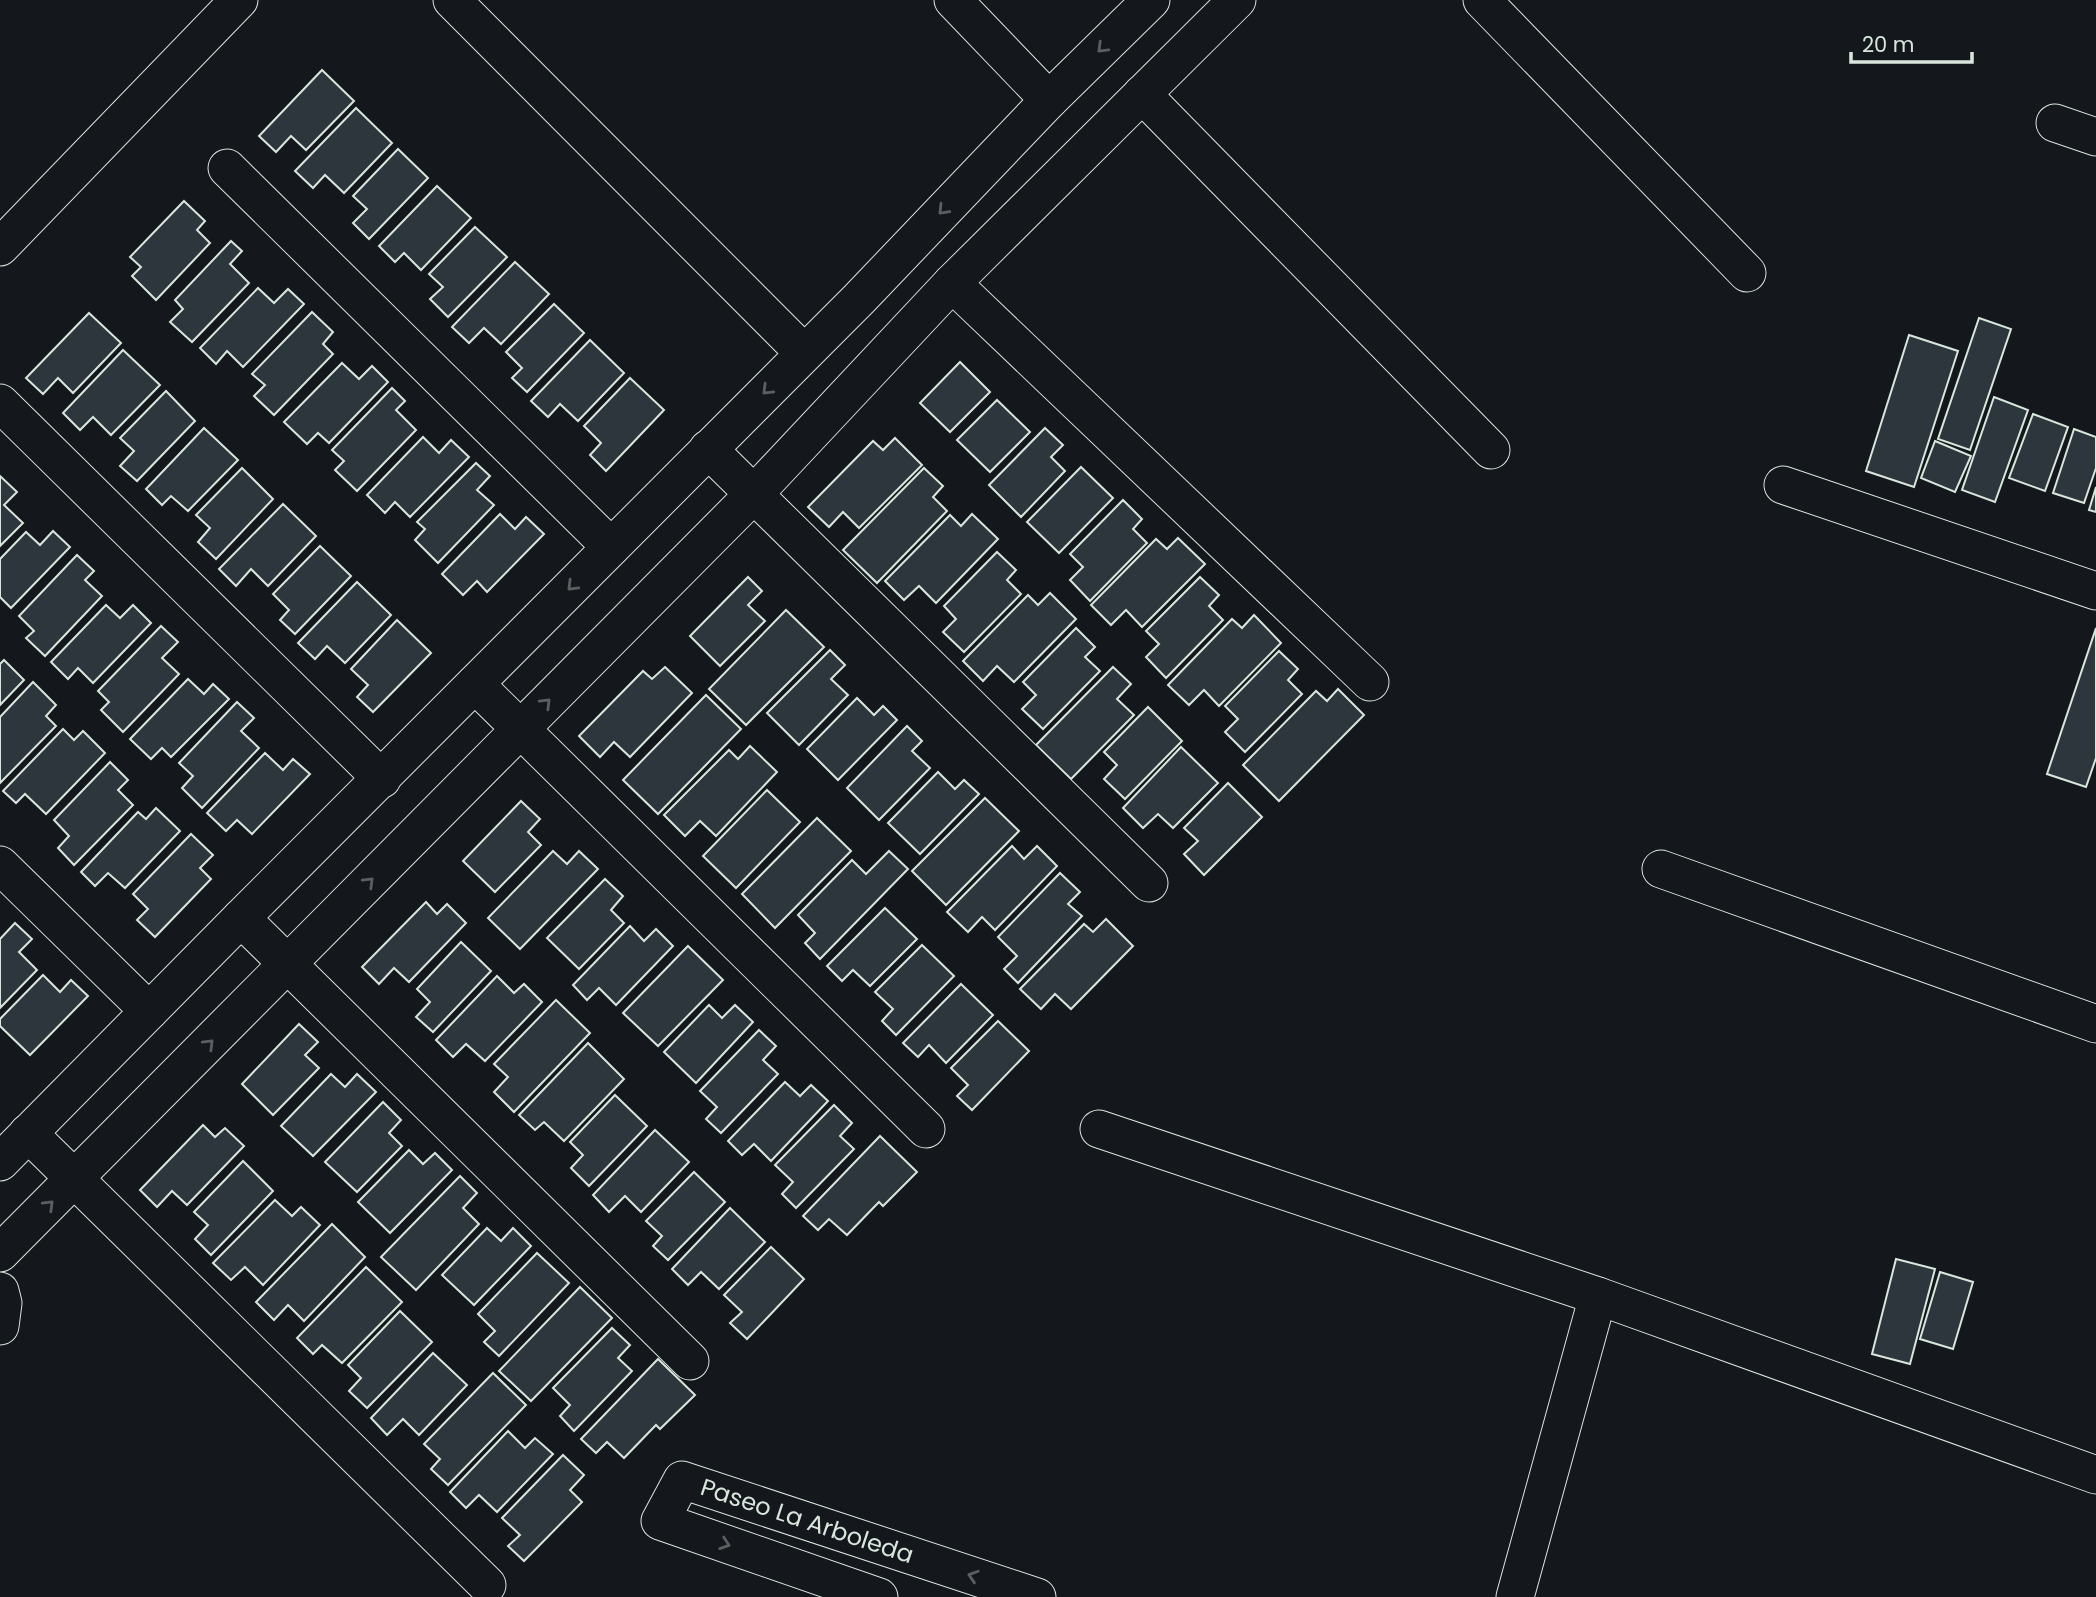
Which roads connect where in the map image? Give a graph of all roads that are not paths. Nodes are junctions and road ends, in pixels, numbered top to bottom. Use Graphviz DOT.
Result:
graph roads {
  1 [pos="239,0"];
  2 [pos="453,0"];
  3 [pos="953,0"];
  4 [pos="1151,0"];
  5 [pos="1237,0"];
  6 [pos="1482,0"];
  7 [pos="1142,94"];
  8 [pos="1049,100"];
  9 [pos="2054,123"];
  10 [pos="2096,137"];
  11 [pos="226,167"];
  12 [pos="0,247"];
  13 [pos="1747,273"];
  14 [pos="952,283"];
  15 [pos="804,353"];
  16 [pos="0,403"];
  17 [pos="708,449"];
  18 [pos="1492,450"];
  19 [pos="1783,485"];
  20 [pos="754,494"];
  21 [pos="611,547"];
  22 [pos="2096,591"];
  23 [pos="1370,682"];
  24 [pos="475,684"];
  25 [pos="520,729"];
  26 [pos="382,779"];
  27 [pos="0,865"];
  28 [pos="1661,869"];
  29 [pos="1149,883"];
  30 [pos="241,918"];
  31 [pos="288,964"];
  32 [pos="149,1011"];
  33 [pos="2096,1024"];
  34 [pos="926,1129"];
  35 [pos="1099,1129"];
  36 [pos="28,1133"];
  37 [pos="0,1162"];
  38 [pos="75,1180"];
  39 [pos="0,1253"];
  40 [pos="0,1291"];
  41 [pos="1598,1296"];
  42 [pos="0,1326"];
  43 [pos="690,1361"];
  44 [pos="2096,1475"];
  45 [pos="486,1585"];
  46 [pos="879,1597"];
  47 [pos="1037,1597"];
  48 [pos="1515,1597"];
  1 -- 12 [label="street"];
  2 -- 15 [label="street"];
  3 -- 8 [label="street"];
  4 -- 8 [label="street, one-way"];
  5 -- 7 [label="street"];
  6 -- 13 [label="street"];
  7 -- 14 [label="street"];
  7 -- 18 [label="street"];
  8 -- 15 [label="street, one-way"];
  9 -- 10 [label="street"];
  11 -- 21 [label="street"];
  14 -- 20 [label="street"];
  14 -- 23 [label="street"];
  15 -- 17 [label="street, one-way"];
  16 -- 26 [label="street"];
  17 -- 20 [label="street"];
  17 -- 21 [label="street"];
  19 -- 22 [label="street"];
  25 -- 20 [label="street, one-way"];
  20 -- 29 [label="street"];
  21 -- 24 [label="street, one-way"];
  24 -- 25 [label="street"];
  24 -- 26 [label="street"];
  31 -- 25 [label="street, one-way"];
  25 -- 34 [label="street"];
  26 -- 30 [label="street"];
  27 -- 32 [label="street"];
  28 -- 33 [label="street"];
  30 -- 31 [label="street"];
  30 -- 32 [label="street"];
  38 -- 31 [label="street, one-way"];
  31 -- 43 [label="street"];
  32 -- 36 [label="street"];
  35 -- 41 [label="street"];
  36 -- 37 [label="street"];
  36 -- 38 [label="street"];
  39 -- 38 [label="street, one-way"];
  38 -- 45 [label="street"];
  40 -- 42 [label="street"];
  41 -- 44 [label="street"];
  41 -- 48 [label="street"];
  47 -- 46 [label="street, Paseo La Arboleda, one-way"];
}
